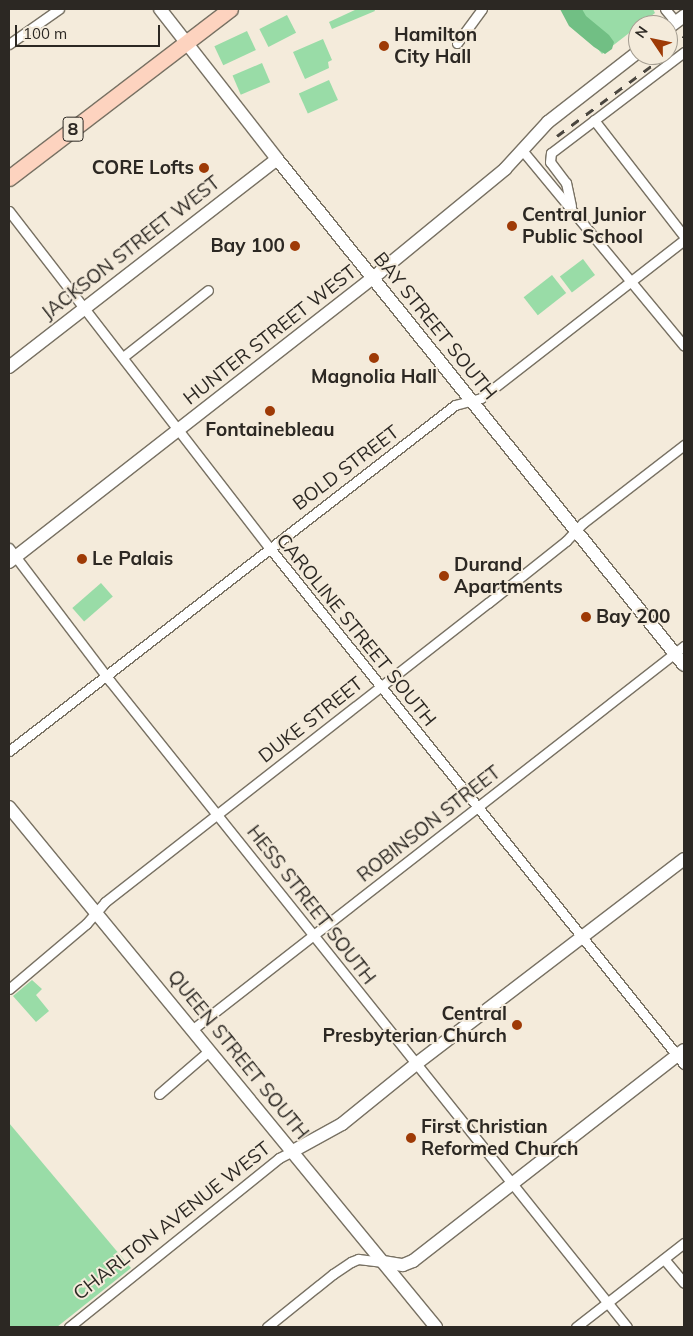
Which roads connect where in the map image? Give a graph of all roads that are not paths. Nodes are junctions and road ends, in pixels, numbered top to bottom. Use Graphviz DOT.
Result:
graph roads {
  1 [pos="59,9"];
  2 [pos="160,9"];
  3 [pos="230,9"];
  4 [pos="482,9"];
  5 [pos="185,43"];
  6 [pos="457,43"];
  7 [pos="9,44"];
  8 [pos="684,52"];
  9 [pos="628,60"];
  10 [pos="594,120"];
  11 [pos="522,150"];
  12 [pos="277,159"];
  13 [pos="9,178"];
  14 [pos="571,208"];
  15 [pos="9,212"];
  16 [pos="684,236"];
  17 [pos="684,240"];
  18 [pos="372,278"];
  19 [pos="633,281"];
  20 [pos="208,290"];
  21 [pos="84,309"];
  22 [pos="684,346"];
  23 [pos="123,357"];
  24 [pos="9,367"];
  25 [pos="471,401"];
  26 [pos="178,431"];
  27 [pos="684,445"];
  28 [pos="575,531"];
  29 [pos="269,547"];
  30 [pos="11,556"];
  31 [pos="679,649"];
  32 [pos="684,665"];
  33 [pos="105,674"];
  34 [pos="381,686"];
  35 [pos="9,751"];
  36 [pos="9,807"];
  37 [pos="478,807"];
  38 [pos="217,814"];
  39 [pos="684,859"];
  40 [pos="96,912"];
  41 [pos="313,935"];
  42 [pos="583,938"];
  43 [pos="9,989"];
  44 [pos="193,1029"];
  45 [pos="210,1050"];
  46 [pos="682,1056"];
  47 [pos="416,1064"];
  48 [pos="158,1094"];
  49 [pos="293,1151"];
  50 [pos="512,1185"];
  51 [pos="684,1243"];
  52 [pos="664,1258"];
  53 [pos="383,1262"];
  54 [pos="684,1284"];
  55 [pos="607,1303"];
  56 [pos="69,1327"];
  57 [pos="267,1327"];
  58 [pos="436,1327"];
  59 [pos="576,1327"];
  60 [pos="626,1327"];
  1 -- 7 [label="street"];
  2 -- 5 [label="street, BAY STREET SOUTH"];
  3 -- 5 [label="main road, 8"];
  4 -- 6 [label="street"];
  5 -- 12 [label="street, BAY STREET SOUTH"];
  5 -- 13 [label="main road, 8"];
  8 -- 10 [label="street"];
  9 -- 11 [label="street, HUNTER STREET WEST"];
  10 -- 14 [label="street"];
  10 -- 16 [label="street"];
  11 -- 14 [label="street"];
  11 -- 18 [label="street, HUNTER STREET WEST"];
  12 -- 18 [label="street, BAY STREET SOUTH"];
  12 -- 21 [label="street, JACKSON STREET WEST"];
  14 -- 19 [label="street"];
  15 -- 21 [label="street, CAROLINE STREET SOUTH"];
  17 -- 19 [label="street, BOLD STREET"];
  18 -- 25 [label="street, BAY STREET SOUTH"];
  18 -- 26 [label="street, HUNTER STREET WEST"];
  19 -- 22 [label="street"];
  19 -- 25 [label="street, BOLD STREET"];
  20 -- 23 [label="street"];
  21 -- 23 [label="street, CAROLINE STREET SOUTH"];
  21 -- 24 [label="street, JACKSON STREET WEST"];
  23 -- 26 [label="street, CAROLINE STREET SOUTH"];
  25 -- 28 [label="street, BAY STREET SOUTH"];
  25 -- 29 [label="street, BOLD STREET"];
  26 -- 29 [label="street, CAROLINE STREET SOUTH"];
  26 -- 30 [label="street, HUNTER STREET WEST"];
  27 -- 28 [label="street, DUKE STREET"];
  28 -- 31 [label="street, BAY STREET SOUTH"];
  28 -- 34 [label="street, DUKE STREET"];
  29 -- 33 [label="street, BOLD STREET"];
  29 -- 34 [label="street, CAROLINE STREET SOUTH"];
  30 -- 33 [label="street, HESS STREET SOUTH"];
  31 -- 32 [label="street, BAY STREET SOUTH"];
  31 -- 37 [label="street, ROBINSON STREET"];
  33 -- 35 [label="street, BOLD STREET"];
  33 -- 38 [label="street, HESS STREET SOUTH"];
  34 -- 37 [label="street, CAROLINE STREET SOUTH"];
  34 -- 38 [label="street, DUKE STREET"];
  36 -- 40 [label="street, QUEEN STREET SOUTH"];
  37 -- 41 [label="street, ROBINSON STREET"];
  37 -- 42 [label="street, CAROLINE STREET SOUTH"];
  38 -- 40 [label="street, DUKE STREET"];
  38 -- 41 [label="street, HESS STREET SOUTH"];
  39 -- 42 [label="street, CHARLTON AVENUE WEST"];
  40 -- 43 [label="street, DUKE STREET"];
  40 -- 44 [label="street, QUEEN STREET SOUTH"];
  41 -- 44 [label="street, ROBINSON STREET"];
  41 -- 47 [label="street, HESS STREET SOUTH"];
  42 -- 46 [label="street, CAROLINE STREET SOUTH"];
  42 -- 47 [label="street, CHARLTON AVENUE WEST"];
  44 -- 45 [label="street, QUEEN STREET SOUTH"];
  45 -- 48 [label="street"];
  45 -- 49 [label="street, QUEEN STREET SOUTH"];
  46 -- 50 [label="street"];
  47 -- 49 [label="street, CHARLTON AVENUE WEST"];
  47 -- 50 [label="street, HESS STREET SOUTH"];
  49 -- 53 [label="street, QUEEN STREET SOUTH"];
  49 -- 56 [label="street, CHARLTON AVENUE WEST"];
  50 -- 53 [label="street"];
  50 -- 55 [label="street, HESS STREET SOUTH"];
  51 -- 52 [label="street"];
  52 -- 54 [label="street"];
  52 -- 55 [label="street"];
  53 -- 57 [label="street"];
  53 -- 58 [label="street, QUEEN STREET SOUTH"];
  55 -- 59 [label="street"];
  55 -- 60 [label="street, HESS STREET SOUTH"];
}
